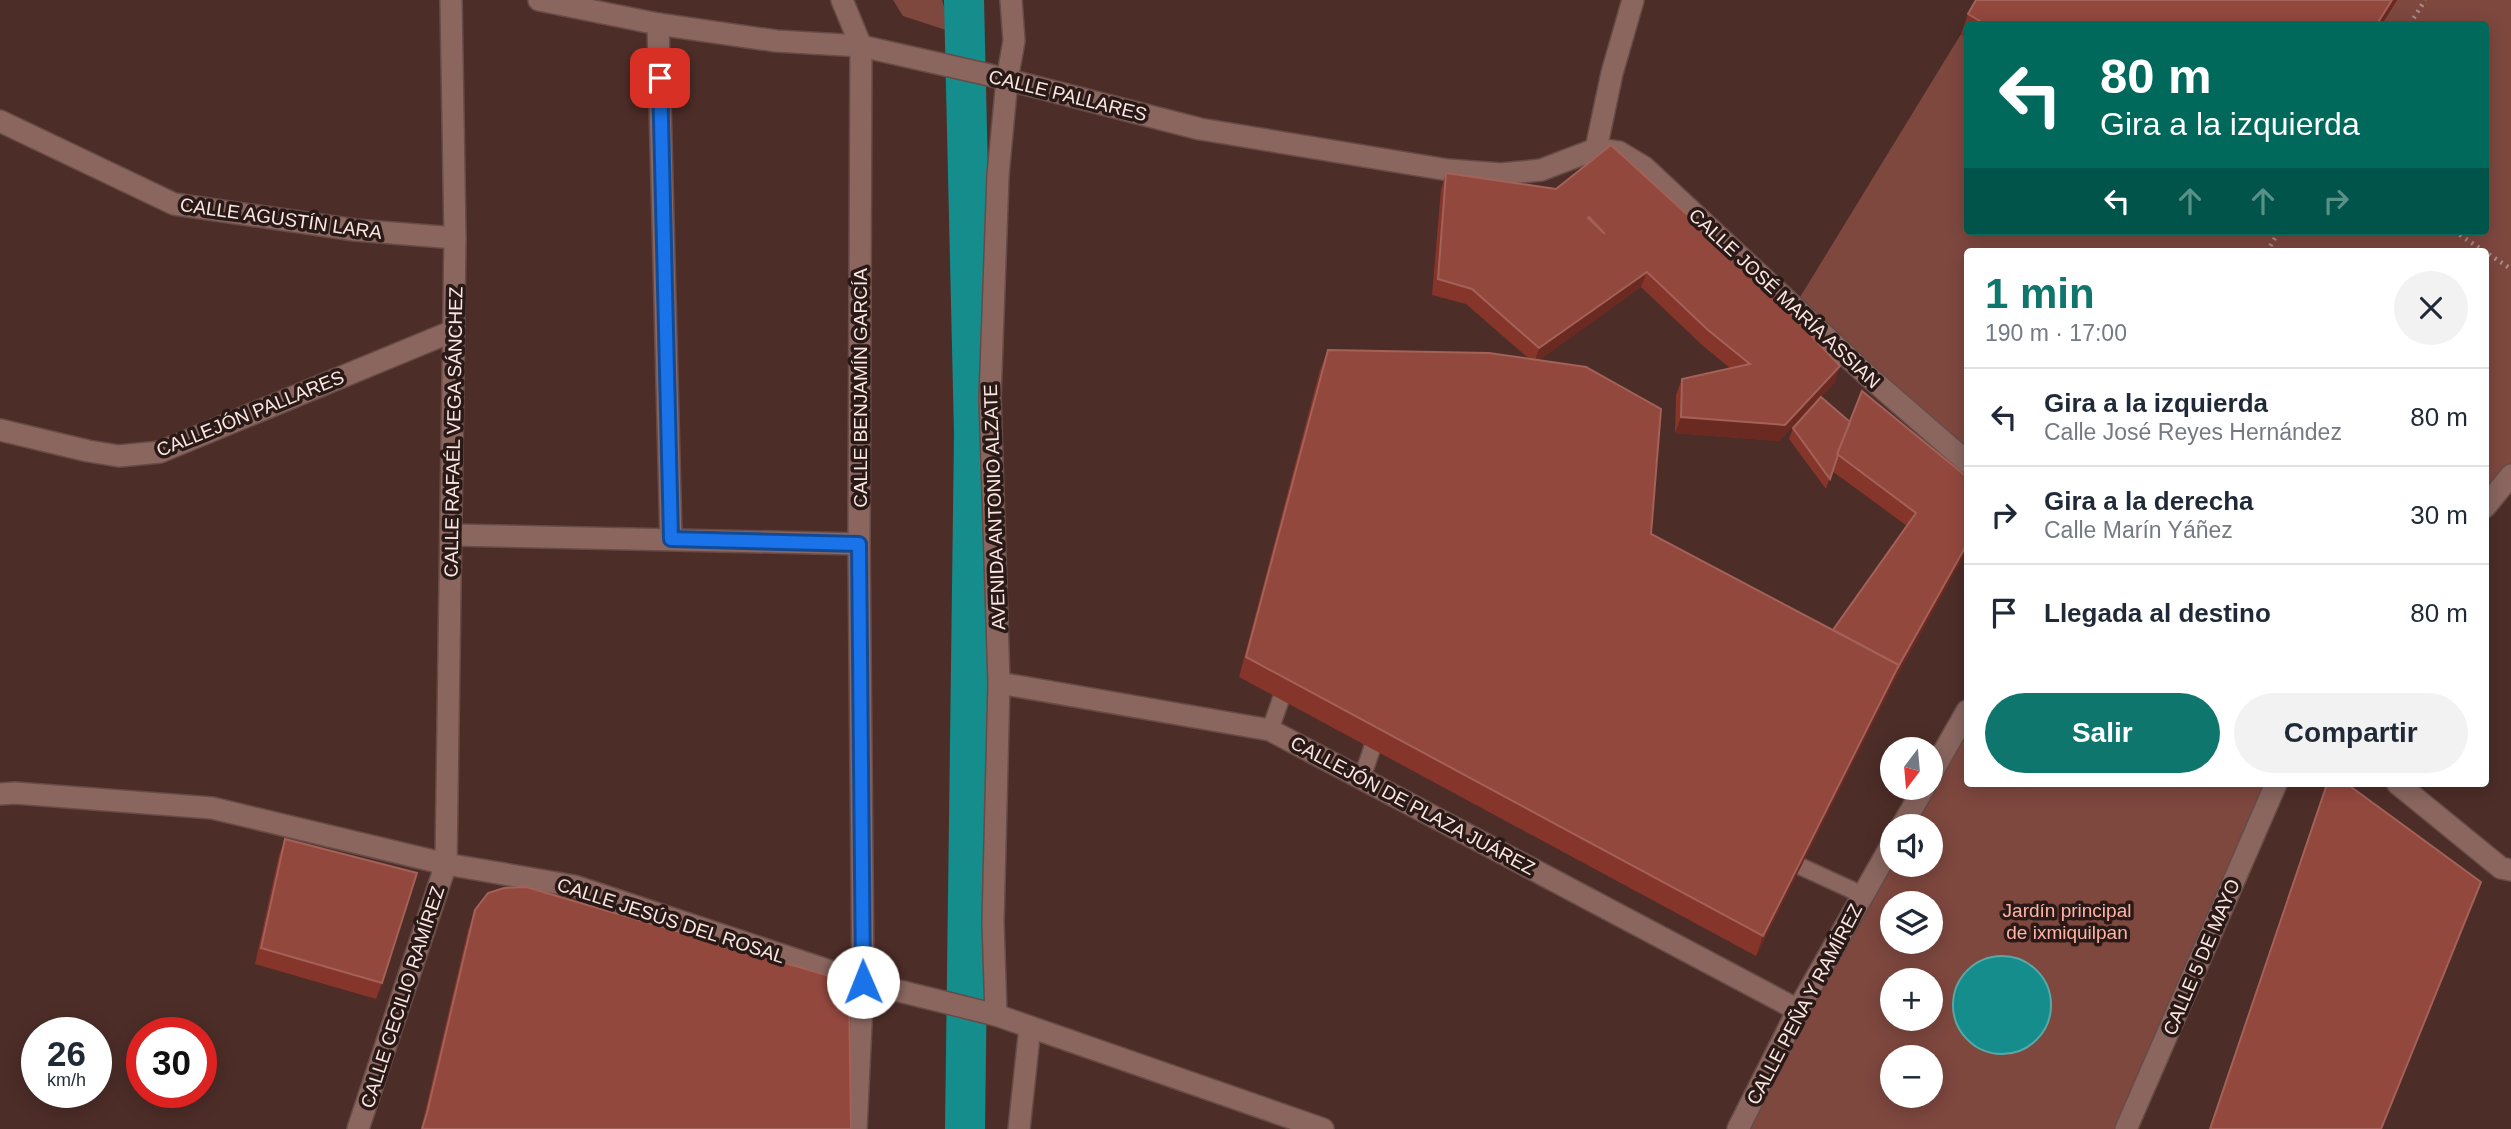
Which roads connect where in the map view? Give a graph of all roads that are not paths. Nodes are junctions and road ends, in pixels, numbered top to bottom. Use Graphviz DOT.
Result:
graph roads {
  1 [pos="451,0"];
  2 [pos="539,0"];
  3 [pos="842,0"];
  4 [pos="1011,0"];
  5 [pos="1633,0"];
  6 [pos="658,23"];
  7 [pos="861,46"];
  8 [pos="1007,80"];
  9 [pos="0,121"];
  10 [pos="1596,149"];
  11 [pos="455,238"];
  12 [pos="453,331"];
  13 [pos="0,430"];
  14 [pos="1964,459"];
  15 [pos="2511,475"];
  16 [pos="2489,502"];
  17 [pos="452,535"];
  18 [pos="671,539"];
  19 [pos="859,544"];
  20 [pos="1292,665"];
  21 [pos="999,683"];
  22 [pos="1384,713"];
  23 [pos="1964,716"];
  24 [pos="1270,730"];
  25 [pos="1943,753"];
  26 [pos="1362,778"];
  27 [pos="2275,787"];
  28 [pos="2402,787"];
  29 [pos="0,794"];
  30 [pos="1762,848"];
  31 [pos="446,864"];
  32 [pos="1880,865"];
  33 [pos="2511,870"];
  34 [pos="1863,895"];
  35 [pos="863,982"];
  36 [pos="1798,1010"];
  37 [pos="985,1013"];
  38 [pos="1030,1027"];
  39 [pos="358,1129"];
  40 [pos="856,1129"];
  41 [pos="1019,1129"];
  42 [pos="1323,1129"];
  43 [pos="1738,1129"];
  44 [pos="2126,1129"];
  1 -- 11 [label="street, CALLE RAFAÉL VEGA SÁNCHEZ"];
  2 -- 6 [label="street, CALLE PALLARES"];
  3 -- 7 [label="street"];
  4 -- 8 [label="street, AVENIDA ANTONIO ALZATE"];
  5 -- 10 [label="street"];
  6 -- 7 [label="street, CALLE PALLARES"];
  6 -- 18 [label="street"];
  7 -- 8 [label="street, CALLE PALLARES"];
  7 -- 19 [label="street, CALLE BENJAMÍN GARCÍA"];
  8 -- 10 [label="street, CALLE PALLARES"];
  8 -- 21 [label="street, AVENIDA ANTONIO ALZATE"];
  9 -- 11 [label="street, CALLE AGUSTÍN LARA"];
  10 -- 14 [label="street, CALLE JOSÉ MARÍA ASSIAN"];
  11 -- 12 [label="street, CALLE RAFAÉL VEGA SÁNCHEZ"];
  12 -- 13 [label="street, CALLEJÓN PALLARES"];
  12 -- 17 [label="street, CALLE RAFAÉL VEGA SÁNCHEZ"];
  15 -- 16 [label="street"];
  17 -- 18 [label="street"];
  17 -- 31 [label="street, CALLE RAFAÉL VEGA SÁNCHEZ"];
  18 -- 19 [label="street"];
  19 -- 35 [label="street, CALLE BENJAMÍN GARCÍA"];
  20 -- 24 [label="lane"];
  21 -- 24 [label="street, CALLEJÓN DE PLAZA JUÁREZ"];
  21 -- 37 [label="street, AVENIDA ANTONIO ALZATE"];
  22 -- 26 [label="lane"];
  23 -- 25 [label="street"];
  24 -- 26 [label="street, CALLEJÓN DE PLAZA JUÁREZ"];
  26 -- 36 [label="street, CALLEJÓN DE PLAZA JUÁREZ"];
  27 -- 44 [label="street, CALLE 5 DE MAYO"];
  28 -- 33 [label="street"];
  29 -- 31 [label="street, CALLE JESÚS DEL ROSAL"];
  30 -- 34 [label="lane"];
  31 -- 35 [label="street, CALLE JESÚS DEL ROSAL"];
  31 -- 39 [label="street, CALLE CECILIO RAMÍREZ"];
  32 -- 34 [label="street, CALLE PEÑA Y RAMÍREZ"];
  34 -- 36 [label="street, CALLE PEÑA Y RAMÍREZ"];
  35 -- 37 [label="street, CALLE JESÚS DEL ROSAL"];
  35 -- 40 [label="street, CALLE BENJAMÍN GARCÍA"];
  36 -- 43 [label="street, CALLE PEÑA Y RAMÍREZ"];
  37 -- 38 [label="street, CALLE JESÚS DEL ROSAL"];
  38 -- 41 [label="street"];
  38 -- 42 [label="street, CALLE JESÚS DEL ROSAL"];
}
